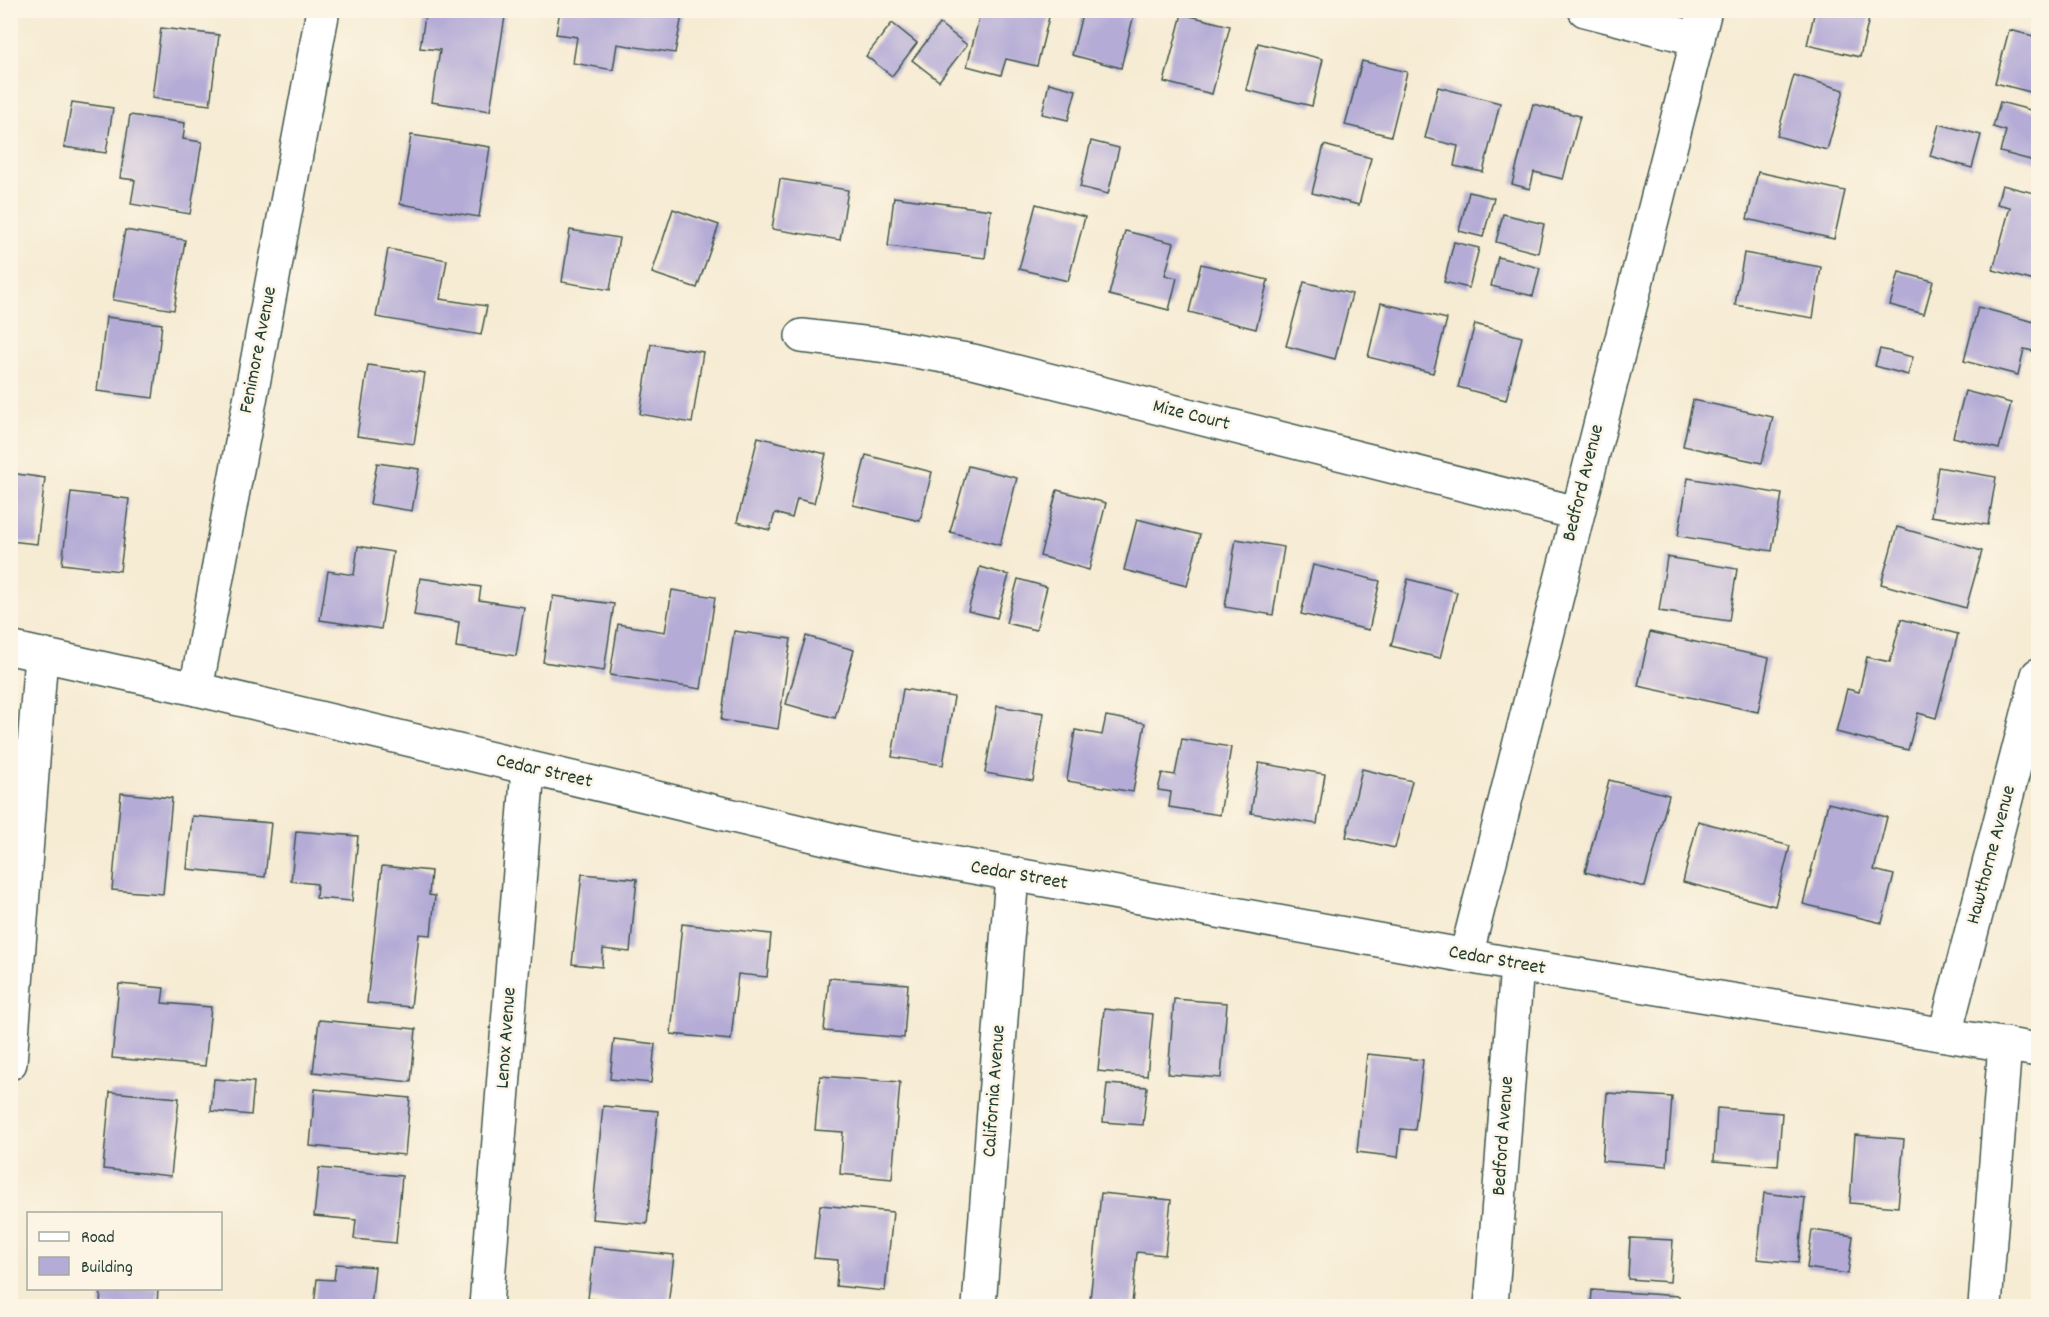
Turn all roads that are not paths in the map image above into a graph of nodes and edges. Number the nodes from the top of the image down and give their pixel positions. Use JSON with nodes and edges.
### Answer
{"nodes":[{"id":1,"x":323,"y":10,"type":"edge"},
{"id":2,"x":1585,"y":10,"type":"edge"},
{"id":3,"x":1702,"y":25,"type":"edge"},
{"id":4,"x":802,"y":336,"type":"dead end"},
{"id":5,"x":1576,"y":513,"type":"junction"},
{"id":6,"x":26,"y":651,"type":"edge"},
{"id":7,"x":2038,"y":675,"type":"edge"},
{"id":8,"x":196,"y":689,"type":"junction"},
{"id":9,"x":528,"y":769,"type":"junction"},
{"id":10,"x":1011,"y":875,"type":"junction"},
{"id":11,"x":1466,"y":956,"type":"junction"},
{"id":12,"x":1517,"y":965,"type":"junction"},
{"id":13,"x":1945,"y":1035,"type":"junction"},
{"id":14,"x":2004,"y":1044,"type":"junction"},
{"id":15,"x":2038,"y":1050,"type":"edge"},
{"id":16,"x":10,"y":1063,"type":"edge"},
{"id":17,"x":486,"y":1306,"type":"edge"},
{"id":18,"x":979,"y":1306,"type":"edge"},
{"id":19,"x":1491,"y":1306,"type":"edge"},
{"id":20,"x":1985,"y":1306,"type":"edge"}],
"edges":[{"from":1,"to":8,"type":"street","name":"Fenimore Avenue"},
{"from":2,"to":3,"type":"street"},
{"from":3,"to":5,"type":"street","name":"Bedford Avenue"},
{"from":4,"to":5,"type":"street","name":"Mize Court"},
{"from":5,"to":11,"type":"street","name":"Bedford Avenue"},
{"from":6,"to":8,"type":"street","name":"Cedar Street"},
{"from":6,"to":16,"type":"street"},
{"from":7,"to":13,"type":"street","name":"Hawthorne Avenue"},
{"from":8,"to":9,"type":"street","name":"Cedar Street"},
{"from":9,"to":10,"type":"street","name":"Cedar Street"},
{"from":9,"to":17,"type":"street","name":"Lenox Avenue"},
{"from":10,"to":11,"type":"street","name":"Cedar Street"},
{"from":10,"to":18,"type":"street","name":"California Avenue"},
{"from":11,"to":12,"type":"street","name":"Cedar Street"},
{"from":12,"to":13,"type":"street","name":"Cedar Street"},
{"from":12,"to":19,"type":"street","name":"Bedford Avenue"},
{"from":13,"to":14,"type":"street","name":"Cedar Street"},
{"from":14,"to":15,"type":"street","name":"Cedar Street"},
{"from":14,"to":20,"type":"street"}]}
